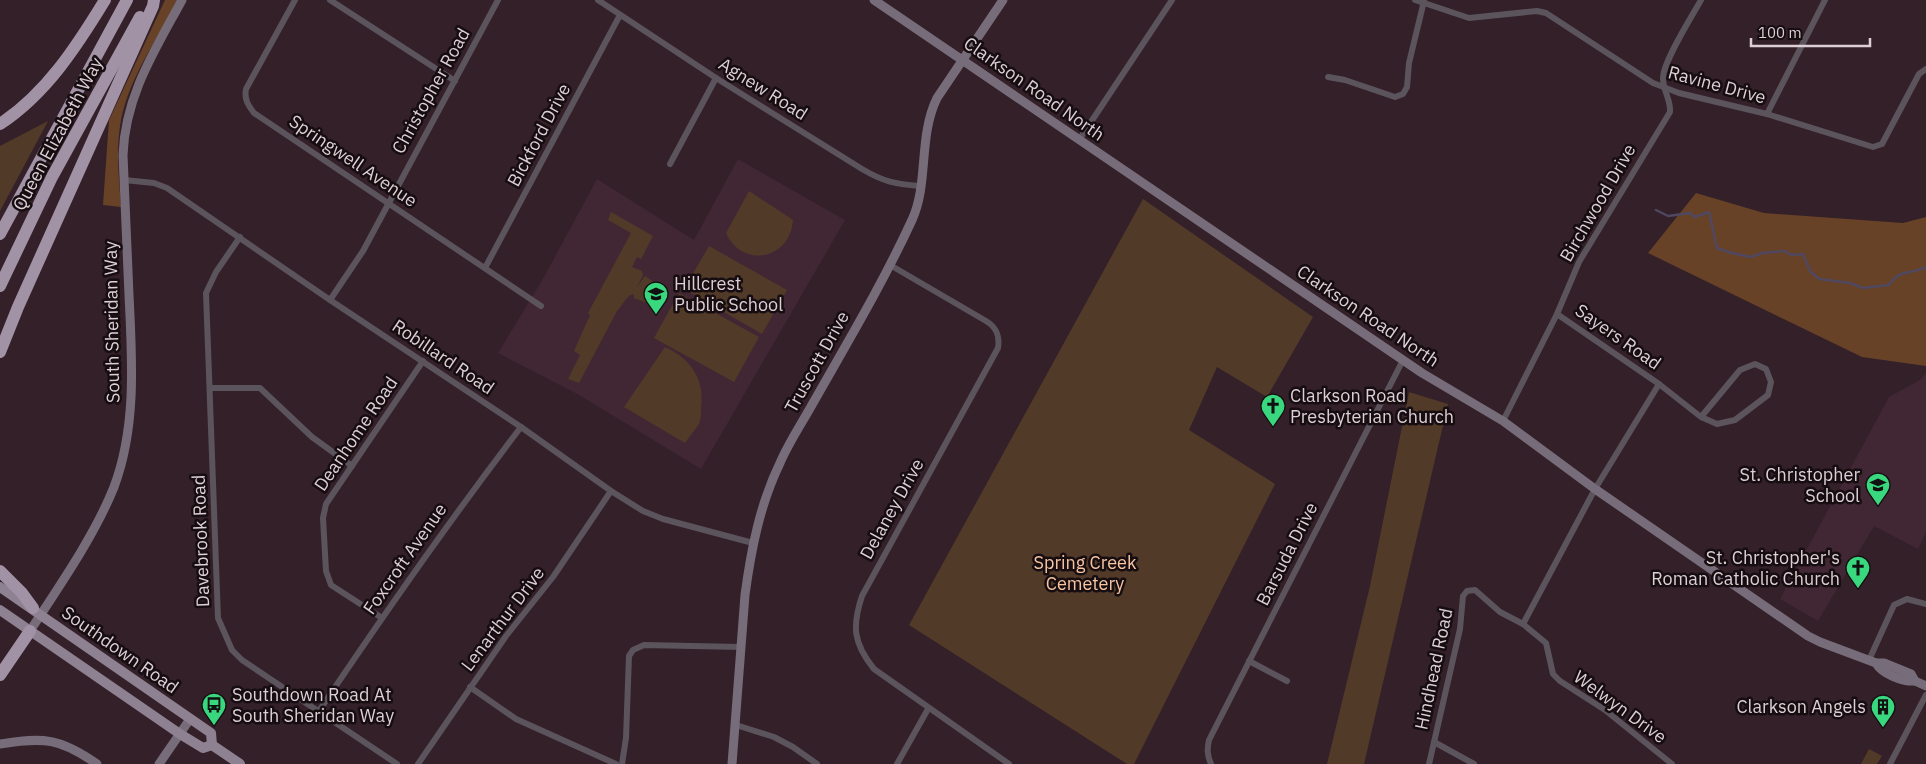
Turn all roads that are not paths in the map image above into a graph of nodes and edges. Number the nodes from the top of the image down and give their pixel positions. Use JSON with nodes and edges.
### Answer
{"nodes":[{"id":1,"x":105,"y":0,"type":"edge"},
{"id":2,"x":127,"y":0,"type":"edge"},
{"id":3,"x":149,"y":0,"type":"edge"},
{"id":4,"x":154,"y":0,"type":"edge"},
{"id":5,"x":182,"y":0,"type":"edge"},
{"id":6,"x":295,"y":0,"type":"edge"},
{"id":7,"x":330,"y":0,"type":"edge"},
{"id":8,"x":498,"y":0,"type":"edge"},
{"id":9,"x":598,"y":0,"type":"edge"},
{"id":10,"x":874,"y":0,"type":"edge"},
{"id":11,"x":1003,"y":0,"type":"edge"},
{"id":12,"x":1172,"y":0,"type":"edge"},
{"id":13,"x":1415,"y":0,"type":"edge"},
{"id":14,"x":1700,"y":0,"type":"edge"},
{"id":15,"x":1826,"y":0,"type":"edge"},
{"id":16,"x":1424,"y":2,"type":"edge"},
{"id":17,"x":620,"y":15,"type":"junction"},
{"id":18,"x":963,"y":60,"type":"junction"},
{"id":19,"x":1926,"y":69,"type":"edge"},
{"id":20,"x":1328,"y":77,"type":"dead end"},
{"id":21,"x":716,"y":78,"type":"junction"},
{"id":22,"x":454,"y":81,"type":"junction"},
{"id":23,"x":1664,"y":88,"type":"junction"},
{"id":24,"x":1767,"y":114,"type":"junction"},
{"id":25,"x":0,"y":124,"type":"edge"},
{"id":26,"x":1079,"y":140,"type":"junction"},
{"id":27,"x":670,"y":164,"type":"dead end"},
{"id":28,"x":124,"y":180,"type":"junction"},
{"id":29,"x":920,"y":186,"type":"junction"},
{"id":30,"x":388,"y":203,"type":"junction"},
{"id":31,"x":0,"y":234,"type":"edge"},
{"id":32,"x":240,"y":237,"type":"junction"},
{"id":33,"x":890,"y":265,"type":"junction"},
{"id":34,"x":486,"y":268,"type":"junction"},
{"id":35,"x":0,"y":286,"type":"edge"},
{"id":36,"x":330,"y":300,"type":"junction"},
{"id":37,"x":541,"y":306,"type":"dead end"},
{"id":38,"x":1557,"y":314,"type":"junction"},
{"id":39,"x":0,"y":352,"type":"edge"},
{"id":40,"x":1403,"y":360,"type":"junction"},
{"id":41,"x":423,"y":361,"type":"junction"},
{"id":42,"x":1659,"y":384,"type":"junction"},
{"id":43,"x":210,"y":388,"type":"junction"},
{"id":44,"x":1701,"y":417,"type":"junction"},
{"id":45,"x":1503,"y":421,"type":"junction"},
{"id":46,"x":521,"y":427,"type":"junction"},
{"id":47,"x":352,"y":466,"type":"junction"},
{"id":48,"x":1594,"y":489,"type":"junction"},
{"id":49,"x":611,"y":491,"type":"junction"},
{"id":50,"x":753,"y":544,"type":"junction"},
{"id":51,"x":0,"y":571,"type":"edge"},
{"id":52,"x":0,"y":587,"type":"edge"},
{"id":53,"x":1926,"y":604,"type":"edge"},
{"id":54,"x":0,"y":610,"type":"edge"},
{"id":55,"x":37,"y":611,"type":"junction"},
{"id":56,"x":382,"y":618,"type":"junction"},
{"id":57,"x":1523,"y":624,"type":"junction"},
{"id":58,"x":30,"y":631,"type":"junction"},
{"id":59,"x":742,"y":647,"type":"junction"},
{"id":60,"x":1249,"y":661,"type":"junction"},
{"id":61,"x":1873,"y":662,"type":"junction"},
{"id":62,"x":0,"y":675,"type":"edge"},
{"id":63,"x":1287,"y":681,"type":"dead end"},
{"id":64,"x":1926,"y":686,"type":"edge"},
{"id":65,"x":470,"y":687,"type":"junction"},
{"id":66,"x":1926,"y":695,"type":"edge"},
{"id":67,"x":928,"y":709,"type":"junction"},
{"id":68,"x":320,"y":711,"type":"junction"},
{"id":69,"x":190,"y":719,"type":"junction"},
{"id":70,"x":736,"y":725,"type":"junction"},
{"id":71,"x":180,"y":734,"type":"junction"},
{"id":72,"x":1434,"y":742,"type":"junction"},
{"id":73,"x":0,"y":744,"type":"edge"},
{"id":74,"x":212,"y":746,"type":"junction"},
{"id":75,"x":97,"y":764,"type":"edge"},
{"id":76,"x":159,"y":764,"type":"edge"},
{"id":77,"x":240,"y":764,"type":"edge"},
{"id":78,"x":398,"y":764,"type":"edge"},
{"id":79,"x":418,"y":764,"type":"edge"},
{"id":80,"x":616,"y":764,"type":"edge"},
{"id":81,"x":622,"y":764,"type":"edge"},
{"id":82,"x":732,"y":764,"type":"edge"},
{"id":83,"x":817,"y":764,"type":"edge"},
{"id":84,"x":897,"y":764,"type":"edge"},
{"id":85,"x":1009,"y":764,"type":"edge"},
{"id":86,"x":1211,"y":764,"type":"edge"},
{"id":87,"x":1429,"y":764,"type":"edge"},
{"id":88,"x":1474,"y":764,"type":"edge"},
{"id":89,"x":1672,"y":764,"type":"edge"},
{"id":90,"x":1890,"y":764,"type":"edge"}],
"edges":[{"from":1,"to":25,"type":"highway"},
{"from":2,"to":31,"type":"highway","name":"Queen Elizabeth Way"},
{"from":3,"to":35,"type":"highway","name":"Queen Elizabeth Way"},
{"from":4,"to":39,"type":"highway"},
{"from":5,"to":28,"type":"street","name":"South Sheridan Way"},
{"from":6,"to":30,"type":"street","name":"Springwell Avenue"},
{"from":7,"to":22,"type":"street"},
{"from":8,"to":22,"type":"street","name":"Christopher Road"},
{"from":9,"to":17,"type":"street","name":"Agnew Road"},
{"from":10,"to":18,"type":"street","name":"Clarkson Road North"},
{"from":11,"to":18,"type":"street","name":"Truscott Drive"},
{"from":12,"to":26,"type":"street"},
{"from":13,"to":16,"type":"street","name":"Ravine Drive"},
{"from":14,"to":23,"type":"street","name":"Birchwood Drive"},
{"from":15,"to":24,"type":"street"},
{"from":16,"to":20,"type":"street"},
{"from":16,"to":23,"type":"street","name":"Ravine Drive"},
{"from":17,"to":21,"type":"street","name":"Agnew Road"},
{"from":17,"to":34,"type":"street","name":"Bickford Drive"},
{"from":18,"to":26,"type":"street","name":"Clarkson Road North"},
{"from":18,"to":29,"type":"street","name":"Truscott Drive"},
{"from":19,"to":24,"type":"street","name":"Ravine Drive"},
{"from":21,"to":27,"type":"street"},
{"from":21,"to":29,"type":"street","name":"Agnew Road"},
{"from":22,"to":30,"type":"street","name":"Christopher Road"},
{"from":23,"to":24,"type":"street","name":"Ravine Drive"},
{"from":23,"to":38,"type":"street","name":"Birchwood Drive"},
{"from":26,"to":40,"type":"street","name":"Clarkson Road North"},
{"from":28,"to":32,"type":"street","name":"Robillard Road"},
{"from":28,"to":55,"type":"street","name":"South Sheridan Way"},
{"from":29,"to":33,"type":"street","name":"Truscott Drive"},
{"from":30,"to":34,"type":"street","name":"Springwell Avenue"},
{"from":30,"to":36,"type":"street","name":"Christopher Road"},
{"from":32,"to":36,"type":"street","name":"Robillard Road"},
{"from":32,"to":43,"type":"street","name":"Davebrook Road"},
{"from":33,"to":50,"type":"street","name":"Truscott Drive"},
{"from":33,"to":67,"type":"street","name":"Delaney Drive"},
{"from":34,"to":37,"type":"street","name":"Springwell Avenue"},
{"from":36,"to":41,"type":"street","name":"Robillard Road"},
{"from":38,"to":42,"type":"street","name":"Sayers Road"},
{"from":38,"to":45,"type":"street","name":"Birchwood Drive"},
{"from":40,"to":45,"type":"street","name":"Clarkson Road North"},
{"from":40,"to":60,"type":"street","name":"Barsuda Drive"},
{"from":41,"to":46,"type":"street","name":"Robillard Road"},
{"from":41,"to":47,"type":"street","name":"Deanhome Road"},
{"from":42,"to":44,"type":"street"},
{"from":42,"to":48,"type":"street","name":"Sayers Road"},
{"from":43,"to":47,"type":"street"},
{"from":43,"to":68,"type":"street","name":"Davebrook Road"},
{"from":44,"to":44,"type":"street"},
{"from":45,"to":48,"type":"street","name":"Clarkson Road North"},
{"from":46,"to":49,"type":"street","name":"Robillard Road"},
{"from":46,"to":56,"type":"street","name":"Foxcroft Avenue"},
{"from":47,"to":56,"type":"street","name":"Deanhome Road"},
{"from":48,"to":57,"type":"street"},
{"from":48,"to":61,"type":"street","name":"Clarkson Road North"},
{"from":49,"to":50,"type":"street","name":"Robillard Road"},
{"from":49,"to":65,"type":"street","name":"Lenarthur Drive"},
{"from":50,"to":59,"type":"street","name":"Truscott Drive"},
{"from":51,"to":55,"type":"highway"},
{"from":52,"to":55,"type":"main road","name":"Southdown Road"},
{"from":53,"to":61,"type":"street"},
{"from":54,"to":58,"type":"main road","name":"Southdown Road"},
{"from":55,"to":58,"type":"street","name":"South Sheridan Way"},
{"from":55,"to":69,"type":"main road","name":"Southdown Road"},
{"from":56,"to":68,"type":"street","name":"Foxcroft Avenue"},
{"from":57,"to":72,"type":"street","name":"Hindhead Road"},
{"from":57,"to":89,"type":"street","name":"Welwyn Drive"},
{"from":58,"to":62,"type":"highway"},
{"from":58,"to":71,"type":"main road","name":"Southdown Road"},
{"from":59,"to":70,"type":"street","name":"Truscott Drive"},
{"from":59,"to":81,"type":"street"},
{"from":60,"to":63,"type":"street"},
{"from":60,"to":86,"type":"street","name":"Barsuda Drive"},
{"from":61,"to":64,"type":"street","name":"Clarkson Road North"},
{"from":65,"to":79,"type":"street","name":"Lenarthur Drive"},
{"from":65,"to":80,"type":"street"},
{"from":66,"to":90,"type":"street"},
{"from":67,"to":84,"type":"street"},
{"from":67,"to":85,"type":"street","name":"Delaney Drive"},
{"from":68,"to":78,"type":"street","name":"Davebrook Road"},
{"from":69,"to":71,"type":"street"},
{"from":69,"to":74,"type":"main road","name":"Southdown Road"},
{"from":70,"to":82,"type":"street","name":"Truscott Drive"},
{"from":70,"to":83,"type":"street"},
{"from":71,"to":74,"type":"main road","name":"Southdown Road"},
{"from":71,"to":76,"type":"street"},
{"from":72,"to":87,"type":"street","name":"Hindhead Road"},
{"from":72,"to":88,"type":"street"},
{"from":73,"to":75,"type":"street"},
{"from":74,"to":77,"type":"main road","name":"Southdown Road"}]}
